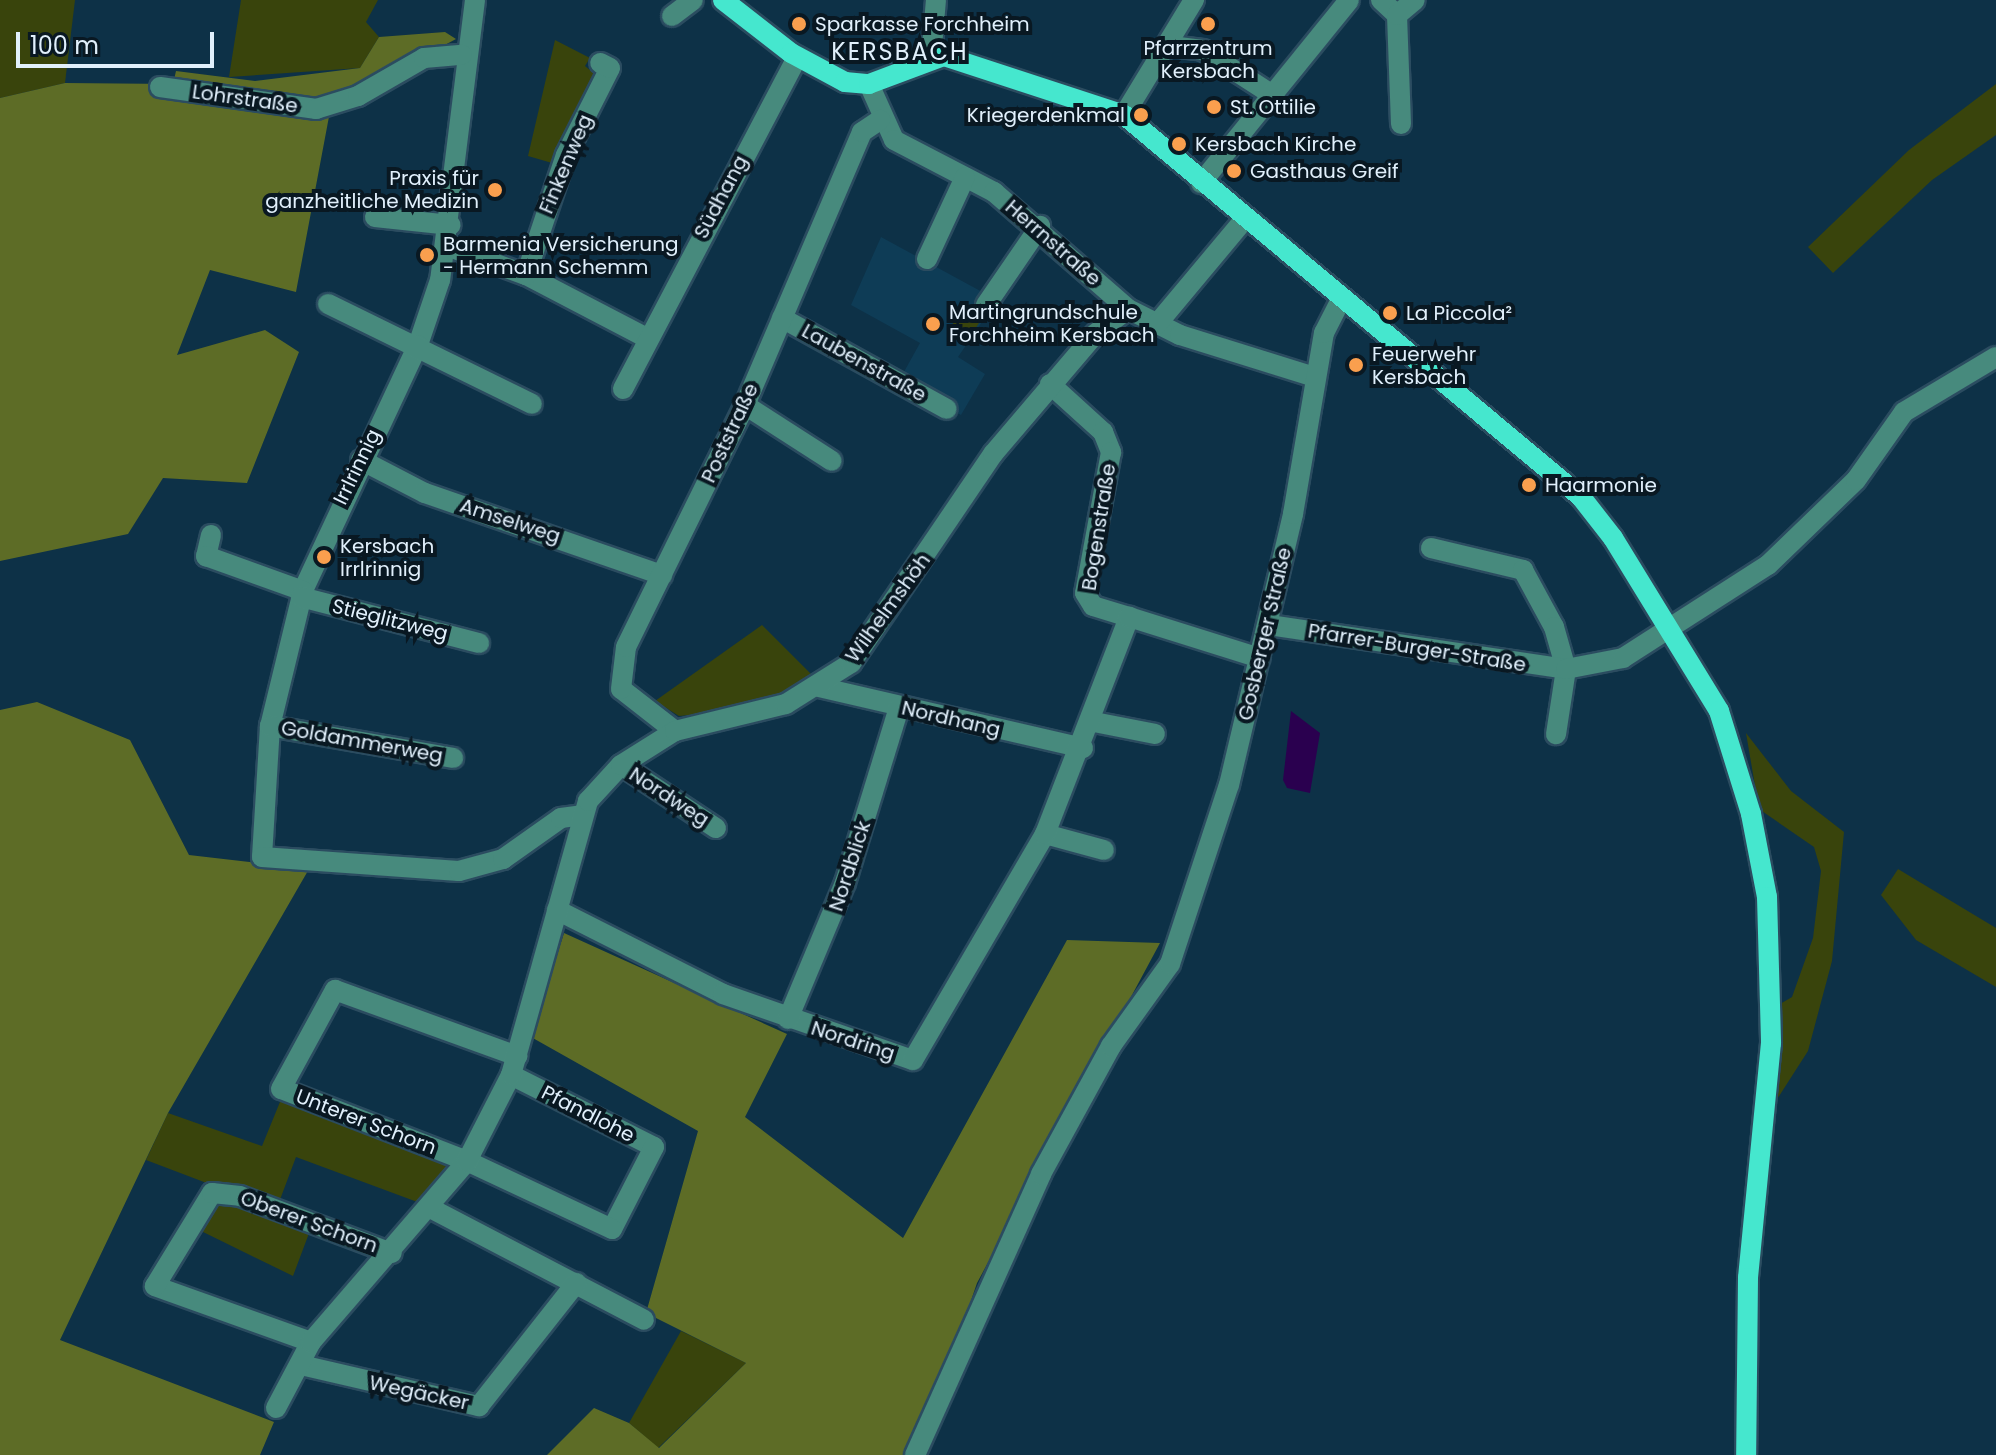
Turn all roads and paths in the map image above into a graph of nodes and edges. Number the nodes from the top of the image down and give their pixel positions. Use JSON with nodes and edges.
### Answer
{"nodes":[{"id":1,"x":475,"y":0,"type":"edge"},
{"id":2,"x":693,"y":0,"type":"edge"},
{"id":3,"x":723,"y":0,"type":"edge"},
{"id":4,"x":936,"y":0,"type":"edge"},
{"id":5,"x":1194,"y":0,"type":"edge"},
{"id":6,"x":1349,"y":0,"type":"edge"},
{"id":7,"x":1381,"y":0,"type":"edge"},
{"id":8,"x":1415,"y":0,"type":"edge"},
{"id":9,"x":1397,"y":15,"type":"junction"},
{"id":10,"x":672,"y":16,"type":"dead end"},
{"id":11,"x":1171,"y":46,"type":"junction"},
{"id":12,"x":462,"y":55,"type":"junction"},
{"id":13,"x":797,"y":57,"type":"junction"},
{"id":14,"x":931,"y":58,"type":"junction"},
{"id":15,"x":600,"y":63,"type":"dead end"},
{"id":16,"x":869,"y":84,"type":"junction"},
{"id":17,"x":160,"y":87,"type":"dead end"},
{"id":18,"x":1274,"y":96,"type":"junction"},
{"id":19,"x":1124,"y":115,"type":"junction"},
{"id":20,"x":880,"y":120,"type":"junction"},
{"id":21,"x":1401,"y":124,"type":"dead end"},
{"id":22,"x":965,"y":177,"type":"junction"},
{"id":23,"x":1201,"y":183,"type":"junction"},
{"id":24,"x":375,"y":217,"type":"dead end"},
{"id":25,"x":1244,"y":220,"type":"junction"},
{"id":26,"x":451,"y":225,"type":"junction"},
{"id":27,"x":1040,"y":226,"type":"junction"},
{"id":28,"x":447,"y":246,"type":"junction"},
{"id":29,"x":927,"y":259,"type":"dead end"},
{"id":30,"x":526,"y":275,"type":"junction"},
{"id":31,"x":1341,"y":300,"type":"junction"},
{"id":32,"x":328,"y":304,"type":"dead end"},
{"id":33,"x":986,"y":305,"type":"dead end"},
{"id":34,"x":1128,"y":309,"type":"junction"},
{"id":35,"x":782,"y":318,"type":"junction"},
{"id":36,"x":1157,"y":324,"type":"junction"},
{"id":37,"x":647,"y":338,"type":"junction"},
{"id":38,"x":418,"y":345,"type":"junction"},
{"id":39,"x":1996,"y":357,"type":"edge"},
{"id":40,"x":1315,"y":377,"type":"junction"},
{"id":41,"x":1050,"y":384,"type":"junction"},
{"id":42,"x":623,"y":389,"type":"dead end"},
{"id":43,"x":532,"y":404,"type":"dead end"},
{"id":44,"x":745,"y":405,"type":"junction"},
{"id":45,"x":947,"y":409,"type":"dead end"},
{"id":46,"x":361,"y":460,"type":"junction"},
{"id":47,"x":832,"y":461,"type":"dead end"},
{"id":48,"x":211,"y":535,"type":"dead end"},
{"id":49,"x":1431,"y":548,"type":"dead end"},
{"id":50,"x":662,"y":575,"type":"junction"},
{"id":51,"x":302,"y":594,"type":"junction"},
{"id":52,"x":1129,"y":617,"type":"junction"},
{"id":53,"x":1667,"y":622,"type":"junction"},
{"id":54,"x":1269,"y":625,"type":"junction"},
{"id":55,"x":479,"y":643,"type":"dead end"},
{"id":56,"x":1260,"y":658,"type":"junction"},
{"id":57,"x":1566,"y":669,"type":"junction"},
{"id":58,"x":819,"y":687,"type":"junction"},
{"id":59,"x":899,"y":708,"type":"junction"},
{"id":60,"x":1094,"y":722,"type":"junction"},
{"id":61,"x":270,"y":726,"type":"junction"},
{"id":62,"x":675,"y":731,"type":"junction"},
{"id":63,"x":1155,"y":734,"type":"dead end"},
{"id":64,"x":1556,"y":734,"type":"dead end"},
{"id":65,"x":1083,"y":748,"type":"junction"},
{"id":66,"x":453,"y":758,"type":"dead end"},
{"id":67,"x":621,"y":765,"type":"junction"},
{"id":68,"x":582,"y":815,"type":"junction"},
{"id":69,"x":716,"y":828,"type":"dead end"},
{"id":70,"x":1045,"y":834,"type":"junction"},
{"id":71,"x":1104,"y":850,"type":"dead end"},
{"id":72,"x":557,"y":910,"type":"junction"},
{"id":73,"x":788,"y":1019,"type":"junction"},
{"id":74,"x":514,"y":1066,"type":"junction"},
{"id":75,"x":467,"y":1161,"type":"junction"},
{"id":76,"x":432,"y":1209,"type":"junction"},
{"id":77,"x":392,"y":1253,"type":"junction"},
{"id":78,"x":576,"y":1283,"type":"junction"},
{"id":79,"x":644,"y":1320,"type":"dead end"},
{"id":80,"x":311,"y":1342,"type":"junction"},
{"id":81,"x":301,"y":1365,"type":"junction"},
{"id":82,"x":276,"y":1408,"type":"dead end"},
{"id":83,"x":915,"y":1455,"type":"edge"},
{"id":84,"x":1746,"y":1455,"type":"edge"}],
"edges":[{"from":1,"to":12,"type":"street","name":"Irrlrinnig"},
{"from":2,"to":10,"type":"street"},
{"from":3,"to":13,"type":"main road"},
{"from":4,"to":14,"type":"street"},
{"from":5,"to":11,"type":"street"},
{"from":6,"to":18,"type":"street"},
{"from":7,"to":9,"type":"street"},
{"from":8,"to":9,"type":"street"},
{"from":9,"to":21,"type":"street"},
{"from":11,"to":18,"type":"street"},
{"from":11,"to":19,"type":"street"},
{"from":12,"to":17,"type":"street","name":"Lohrstraße"},
{"from":12,"to":26,"type":"street","name":"Irrlrinnig"},
{"from":13,"to":16,"type":"main road"},
{"from":13,"to":37,"type":"street","name":"Südhang"},
{"from":14,"to":16,"type":"main road"},
{"from":14,"to":19,"type":"main road"},
{"from":15,"to":30,"type":"street","name":"Finkenweg"},
{"from":16,"to":20,"type":"street","name":"Herrnstraße"},
{"from":18,"to":23,"type":"street"},
{"from":19,"to":23,"type":"main road"},
{"from":20,"to":22,"type":"street","name":"Herrnstraße"},
{"from":20,"to":35,"type":"street","name":"Poststraße"},
{"from":22,"to":27,"type":"street","name":"Herrnstraße"},
{"from":22,"to":29,"type":"street"},
{"from":23,"to":25,"type":"main road"},
{"from":24,"to":26,"type":"street"},
{"from":25,"to":31,"type":"main road"},
{"from":25,"to":36,"type":"street"},
{"from":26,"to":28,"type":"street","name":"Irrlrinnig"},
{"from":27,"to":33,"type":"street"},
{"from":27,"to":34,"type":"street","name":"Herrnstraße"},
{"from":28,"to":30,"type":"street"},
{"from":28,"to":38,"type":"street","name":"Irrlrinnig"},
{"from":30,"to":37,"type":"street"},
{"from":31,"to":40,"type":"street","name":"Gosberger Straße"},
{"from":31,"to":53,"type":"main road"},
{"from":32,"to":38,"type":"street"},
{"from":34,"to":36,"type":"street","name":"Herrnstraße"},
{"from":34,"to":41,"type":"street","name":"Wilhelmshöh"},
{"from":35,"to":44,"type":"street","name":"Poststraße"},
{"from":35,"to":45,"type":"street","name":"Laubenstraße"},
{"from":36,"to":40,"type":"street","name":"Herrnstraße"},
{"from":37,"to":42,"type":"street","name":"Südhang"},
{"from":38,"to":43,"type":"street"},
{"from":38,"to":46,"type":"street","name":"Irrlrinnig"},
{"from":39,"to":53,"type":"street","name":"Pfarrer-Burger-Straße"},
{"from":40,"to":54,"type":"street","name":"Gosberger Straße"},
{"from":41,"to":52,"type":"street","name":"Bogenstraße"},
{"from":41,"to":58,"type":"street","name":"Wilhelmshöh"},
{"from":44,"to":47,"type":"street"},
{"from":44,"to":50,"type":"street","name":"Poststraße"},
{"from":46,"to":50,"type":"street","name":"Amselweg"},
{"from":46,"to":51,"type":"street","name":"Irrlrinnig"},
{"from":48,"to":51,"type":"street"},
{"from":49,"to":57,"type":"street"},
{"from":50,"to":62,"type":"street","name":"Poststraße"},
{"from":51,"to":55,"type":"street","name":"Stieglitzweg"},
{"from":51,"to":61,"type":"street","name":"Irrlrinnig"},
{"from":52,"to":56,"type":"street"},
{"from":52,"to":60,"type":"street","name":"Nordring"},
{"from":53,"to":57,"type":"street","name":"Pfarrer-Burger-Straße"},
{"from":53,"to":84,"type":"main road"},
{"from":54,"to":56,"type":"street","name":"Gosberger Straße"},
{"from":54,"to":57,"type":"street","name":"Pfarrer-Burger-Straße"},
{"from":56,"to":83,"type":"street","name":"Gosberger Straße"},
{"from":57,"to":64,"type":"street"},
{"from":58,"to":59,"type":"street","name":"Nordhang"},
{"from":58,"to":62,"type":"street","name":"Wilhelmshöh"},
{"from":59,"to":65,"type":"street","name":"Nordhang"},
{"from":59,"to":73,"type":"street","name":"Nordblick"},
{"from":60,"to":63,"type":"street"},
{"from":60,"to":65,"type":"street","name":"Nordring"},
{"from":61,"to":66,"type":"street","name":"Goldammerweg"},
{"from":61,"to":68,"type":"street","name":"Irrlrinnig"},
{"from":62,"to":67,"type":"street","name":"Wilhelmshöh"},
{"from":65,"to":70,"type":"street","name":"Nordring"},
{"from":67,"to":68,"type":"street","name":"Wilhelmshöh"},
{"from":67,"to":69,"type":"street","name":"Nordweg"},
{"from":68,"to":72,"type":"street"},
{"from":70,"to":71,"type":"street"},
{"from":70,"to":73,"type":"street","name":"Nordring"},
{"from":72,"to":73,"type":"street","name":"Nordring"},
{"from":72,"to":74,"type":"street"},
{"from":74,"to":75,"type":"street"},
{"from":74,"to":75,"type":"street","name":"Pfandlohe"},
{"from":74,"to":75,"type":"street","name":"Unterer Schorn"},
{"from":75,"to":76,"type":"street"},
{"from":76,"to":77,"type":"street"},
{"from":76,"to":78,"type":"street"},
{"from":77,"to":80,"type":"street"},
{"from":77,"to":80,"type":"street","name":"Oberer Schorn"},
{"from":78,"to":79,"type":"street"},
{"from":78,"to":81,"type":"street","name":"Wegäcker"},
{"from":80,"to":81,"type":"street"},
{"from":81,"to":82,"type":"street"}]}
